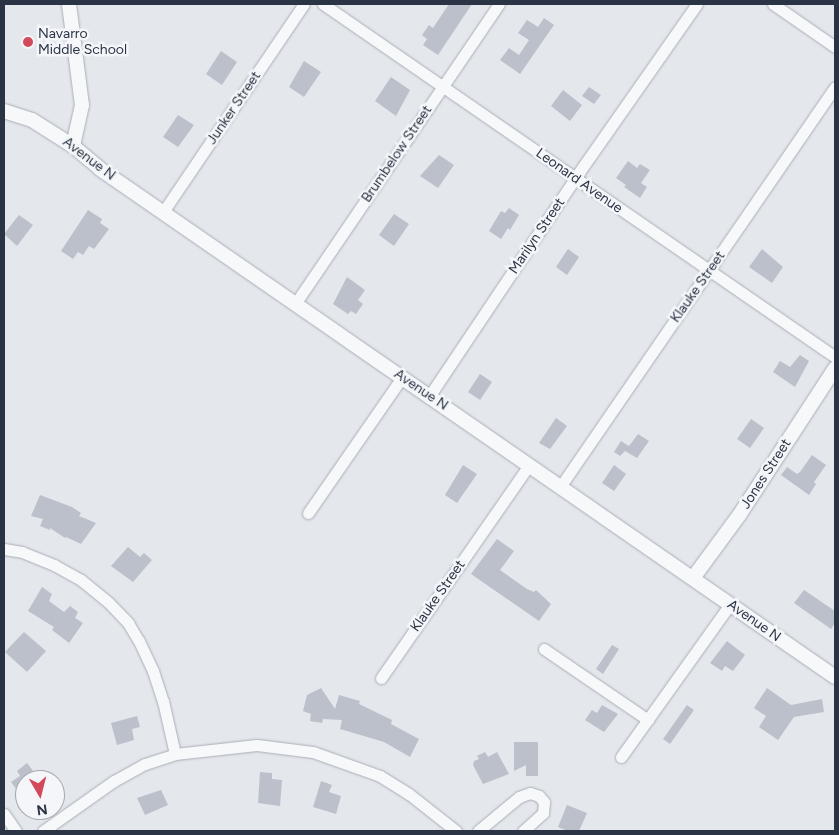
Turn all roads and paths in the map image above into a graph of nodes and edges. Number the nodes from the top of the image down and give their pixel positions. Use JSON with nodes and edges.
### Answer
{"nodes":[{"id":1,"x":69,"y":4,"type":"edge"},
{"id":2,"x":304,"y":4,"type":"edge"},
{"id":3,"x":323,"y":4,"type":"edge"},
{"id":4,"x":500,"y":4,"type":"edge"},
{"id":5,"x":697,"y":4,"type":"edge"},
{"id":6,"x":773,"y":4,"type":"edge"},
{"id":7,"x":835,"y":47,"type":"edge"},
{"id":8,"x":443,"y":87,"type":"junction"},
{"id":9,"x":835,"y":87,"type":"edge"},
{"id":10,"x":4,"y":112,"type":"edge"},
{"id":11,"x":73,"y":146,"type":"junction"},
{"id":12,"x":576,"y":178,"type":"junction"},
{"id":13,"x":163,"y":212,"type":"junction"},
{"id":14,"x":709,"y":270,"type":"junction"},
{"id":15,"x":295,"y":304,"type":"junction"},
{"id":16,"x":835,"y":357,"type":"edge"},
{"id":17,"x":835,"y":368,"type":"edge"},
{"id":18,"x":402,"y":377,"type":"junction"},
{"id":19,"x":430,"y":395,"type":"junction"},
{"id":20,"x":529,"y":465,"type":"junction"},
{"id":21,"x":560,"y":487,"type":"junction"},
{"id":22,"x":308,"y":513,"type":"dead end"},
{"id":23,"x":4,"y":549,"type":"edge"},
{"id":24,"x":693,"y":578,"type":"junction"},
{"id":25,"x":730,"y":604,"type":"junction"},
{"id":26,"x":544,"y":649,"type":"dead end"},
{"id":27,"x":835,"y":677,"type":"edge"},
{"id":28,"x":381,"y":678,"type":"dead end"},
{"id":29,"x":648,"y":720,"type":"junction"},
{"id":30,"x":175,"y":754,"type":"junction"},
{"id":31,"x":621,"y":757,"type":"dead end"},
{"id":32,"x":4,"y":814,"type":"edge"},
{"id":33,"x":16,"y":831,"type":"edge"},
{"id":34,"x":43,"y":831,"type":"edge"},
{"id":35,"x":456,"y":831,"type":"edge"},
{"id":36,"x":478,"y":831,"type":"edge"},
{"id":37,"x":523,"y":831,"type":"edge"}],
"edges":[{"from":1,"to":11,"type":"street"},
{"from":2,"to":13,"type":"street","name":"Junker Street"},
{"from":3,"to":8,"type":"street","name":"Leonard Avenue"},
{"from":4,"to":8,"type":"street","name":"Brumbelow Street"},
{"from":5,"to":12,"type":"street","name":"Marilyn Street"},
{"from":6,"to":7,"type":"street"},
{"from":8,"to":12,"type":"street","name":"Leonard Avenue"},
{"from":8,"to":15,"type":"street","name":"Brumbelow Street"},
{"from":9,"to":14,"type":"street","name":"Klauke Street"},
{"from":10,"to":11,"type":"street","name":"Avenue N"},
{"from":11,"to":13,"type":"street","name":"Avenue N"},
{"from":12,"to":14,"type":"street","name":"Leonard Avenue"},
{"from":12,"to":19,"type":"street","name":"Marilyn Street"},
{"from":13,"to":15,"type":"street","name":"Avenue N"},
{"from":14,"to":16,"type":"street","name":"Leonard Avenue"},
{"from":14,"to":21,"type":"street","name":"Klauke Street"},
{"from":15,"to":18,"type":"street","name":"Avenue N"},
{"from":17,"to":24,"type":"street","name":"Jones Street"},
{"from":18,"to":19,"type":"street","name":"Avenue N"},
{"from":18,"to":22,"type":"street"},
{"from":19,"to":20,"type":"street","name":"Avenue N"},
{"from":20,"to":21,"type":"street","name":"Avenue N"},
{"from":20,"to":28,"type":"street","name":"Klauke Street"},
{"from":21,"to":24,"type":"street","name":"Avenue N"},
{"from":23,"to":30,"type":"street"},
{"from":24,"to":25,"type":"street","name":"Avenue N"},
{"from":25,"to":27,"type":"street","name":"Avenue N"},
{"from":25,"to":29,"type":"street"},
{"from":26,"to":29,"type":"street"},
{"from":29,"to":31,"type":"street"},
{"from":30,"to":34,"type":"street"},
{"from":30,"to":35,"type":"street"},
{"from":32,"to":33,"type":"street"},
{"from":36,"to":37,"type":"street"}]}
